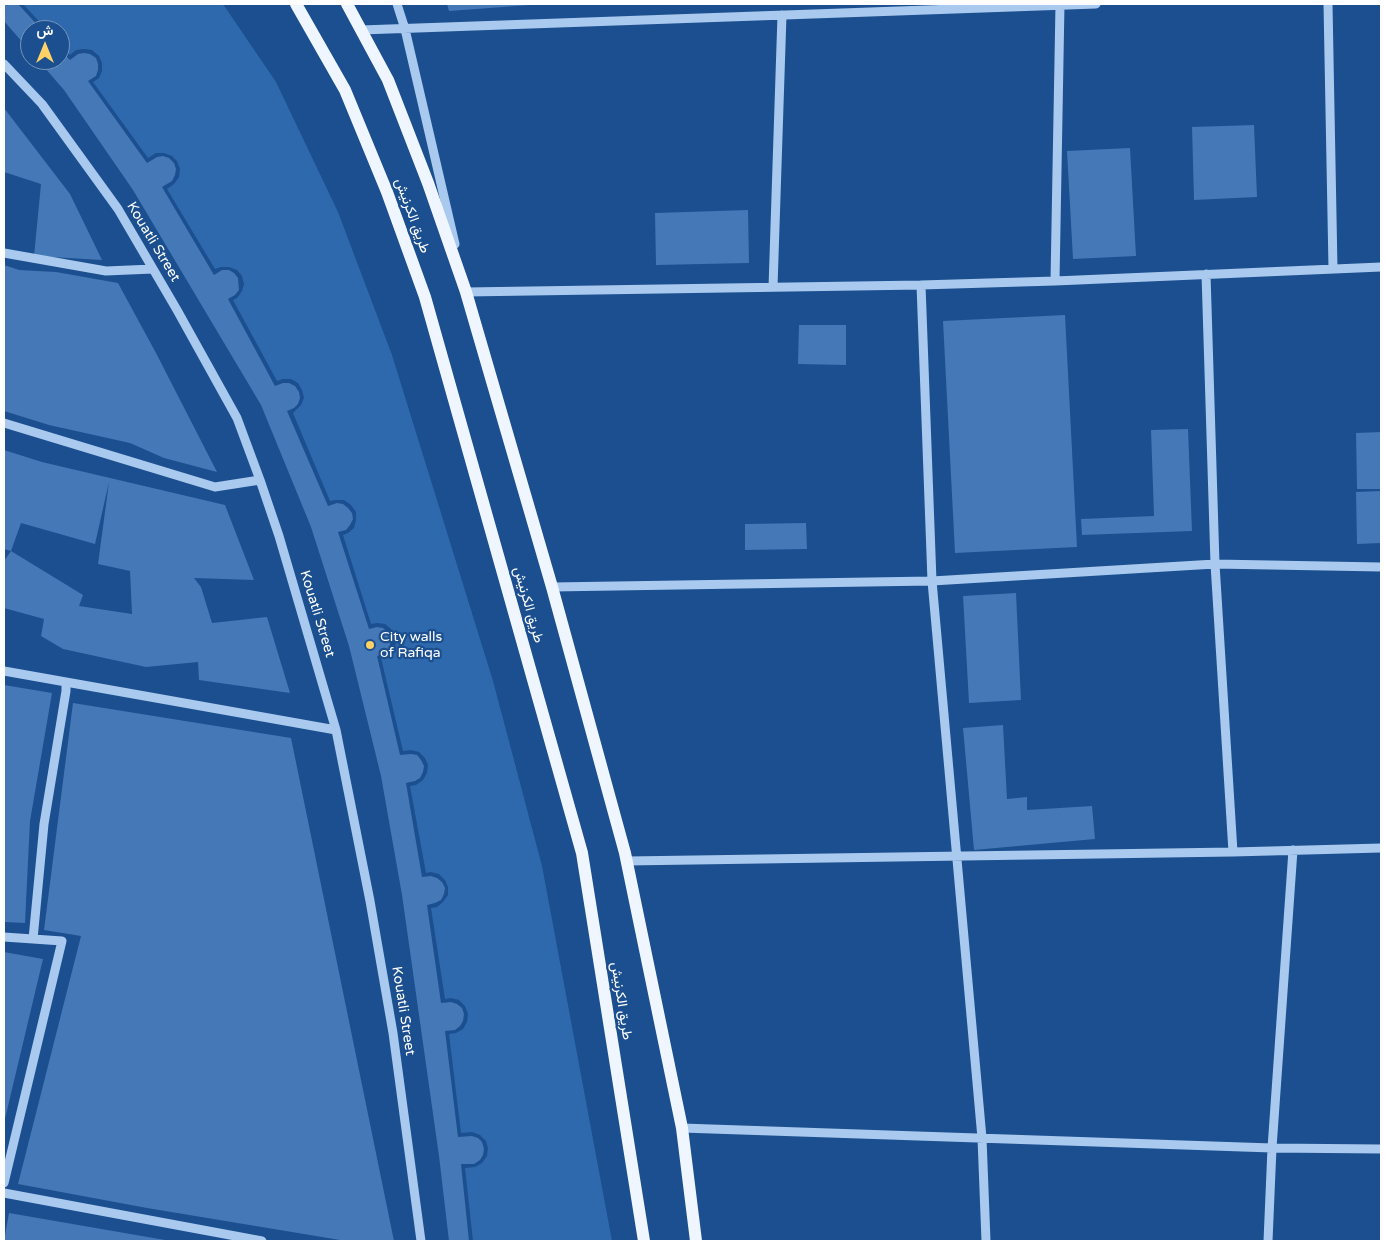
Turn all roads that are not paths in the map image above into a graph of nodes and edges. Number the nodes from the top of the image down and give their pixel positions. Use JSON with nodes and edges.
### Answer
{"nodes":[{"id":1,"x":296,"y":4,"type":"edge"},
{"id":2,"x":347,"y":4,"type":"edge"},
{"id":3,"x":397,"y":4,"type":"edge"},
{"id":4,"x":1096,"y":4,"type":"edge"},
{"id":5,"x":1328,"y":4,"type":"edge"},
{"id":6,"x":1060,"y":5,"type":"edge"},
{"id":7,"x":782,"y":15,"type":"junction"},
{"id":8,"x":405,"y":29,"type":"junction"},
{"id":9,"x":361,"y":30,"type":"junction"},
{"id":10,"x":4,"y":64,"type":"edge"},
{"id":11,"x":4,"y":253,"type":"edge"},
{"id":12,"x":1381,"y":267,"type":"edge"},
{"id":13,"x":153,"y":269,"type":"junction"},
{"id":14,"x":1333,"y":269,"type":"junction"},
{"id":15,"x":1206,"y":274,"type":"junction"},
{"id":16,"x":1055,"y":281,"type":"junction"},
{"id":17,"x":921,"y":285,"type":"junction"},
{"id":18,"x":773,"y":287,"type":"junction"},
{"id":19,"x":466,"y":292,"type":"junction"},
{"id":20,"x":4,"y":423,"type":"edge"},
{"id":21,"x":260,"y":480,"type":"junction"},
{"id":22,"x":1215,"y":564,"type":"junction"},
{"id":23,"x":1381,"y":567,"type":"edge"},
{"id":24,"x":932,"y":581,"type":"junction"},
{"id":25,"x":552,"y":587,"type":"junction"},
{"id":26,"x":4,"y":671,"type":"edge"},
{"id":27,"x":66,"y":682,"type":"junction"},
{"id":28,"x":336,"y":730,"type":"junction"},
{"id":29,"x":1381,"y":848,"type":"edge"},
{"id":30,"x":1293,"y":850,"type":"junction"},
{"id":31,"x":1233,"y":852,"type":"junction"},
{"id":32,"x":956,"y":856,"type":"junction"},
{"id":33,"x":627,"y":861,"type":"junction"},
{"id":34,"x":4,"y":937,"type":"edge"},
{"id":35,"x":33,"y":939,"type":"junction"},
{"id":36,"x":682,"y":1128,"type":"junction"},
{"id":37,"x":982,"y":1138,"type":"junction"},
{"id":38,"x":1272,"y":1148,"type":"junction"},
{"id":39,"x":1381,"y":1149,"type":"edge"},
{"id":40,"x":4,"y":1183,"type":"edge"},
{"id":41,"x":4,"y":1193,"type":"edge"},
{"id":42,"x":262,"y":1241,"type":"edge"},
{"id":43,"x":420,"y":1241,"type":"edge"},
{"id":44,"x":644,"y":1241,"type":"edge"},
{"id":45,"x":696,"y":1241,"type":"edge"},
{"id":46,"x":986,"y":1241,"type":"edge"},
{"id":47,"x":1268,"y":1241,"type":"edge"}],
"edges":[{"from":1,"to":44,"type":"main road","name":"طريق الكرنيش"},
{"from":2,"to":9,"type":"main road","name":"طريق الكرنيش"},
{"from":3,"to":8,"type":"street"},
{"from":4,"to":6,"type":"street"},
{"from":5,"to":14,"type":"street"},
{"from":6,"to":7,"type":"street"},
{"from":6,"to":16,"type":"street"},
{"from":7,"to":8,"type":"street"},
{"from":7,"to":18,"type":"street"},
{"from":8,"to":9,"type":"street"},
{"from":8,"to":19,"type":"street"},
{"from":9,"to":19,"type":"main road","name":"طريق الكرنيش"},
{"from":10,"to":13,"type":"street","name":"Kouatli Street"},
{"from":11,"to":13,"type":"street"},
{"from":12,"to":14,"type":"street"},
{"from":13,"to":21,"type":"street","name":"Kouatli Street"},
{"from":14,"to":15,"type":"street"},
{"from":15,"to":16,"type":"street"},
{"from":15,"to":22,"type":"street"},
{"from":16,"to":17,"type":"street"},
{"from":17,"to":18,"type":"street"},
{"from":17,"to":24,"type":"street"},
{"from":18,"to":19,"type":"street"},
{"from":19,"to":25,"type":"main road","name":"طريق الكرنيش"},
{"from":20,"to":21,"type":"street"},
{"from":21,"to":28,"type":"street","name":"Kouatli Street"},
{"from":22,"to":23,"type":"street"},
{"from":22,"to":24,"type":"street"},
{"from":22,"to":31,"type":"street"},
{"from":24,"to":25,"type":"street"},
{"from":24,"to":32,"type":"street"},
{"from":25,"to":33,"type":"main road","name":"طريق الكرنيش"},
{"from":26,"to":27,"type":"street"},
{"from":27,"to":28,"type":"street"},
{"from":27,"to":35,"type":"street"},
{"from":28,"to":43,"type":"street","name":"Kouatli Street"},
{"from":29,"to":30,"type":"street"},
{"from":30,"to":31,"type":"street"},
{"from":30,"to":38,"type":"street"},
{"from":31,"to":32,"type":"street"},
{"from":32,"to":33,"type":"street"},
{"from":32,"to":37,"type":"street"},
{"from":33,"to":36,"type":"main road","name":"طريق الكرنيش"},
{"from":34,"to":35,"type":"street"},
{"from":35,"to":40,"type":"street"},
{"from":36,"to":37,"type":"street"},
{"from":36,"to":45,"type":"main road","name":"طريق الكرنيش"},
{"from":37,"to":38,"type":"street"},
{"from":37,"to":46,"type":"street"},
{"from":38,"to":39,"type":"street"},
{"from":38,"to":47,"type":"street"},
{"from":41,"to":42,"type":"street"}]}
